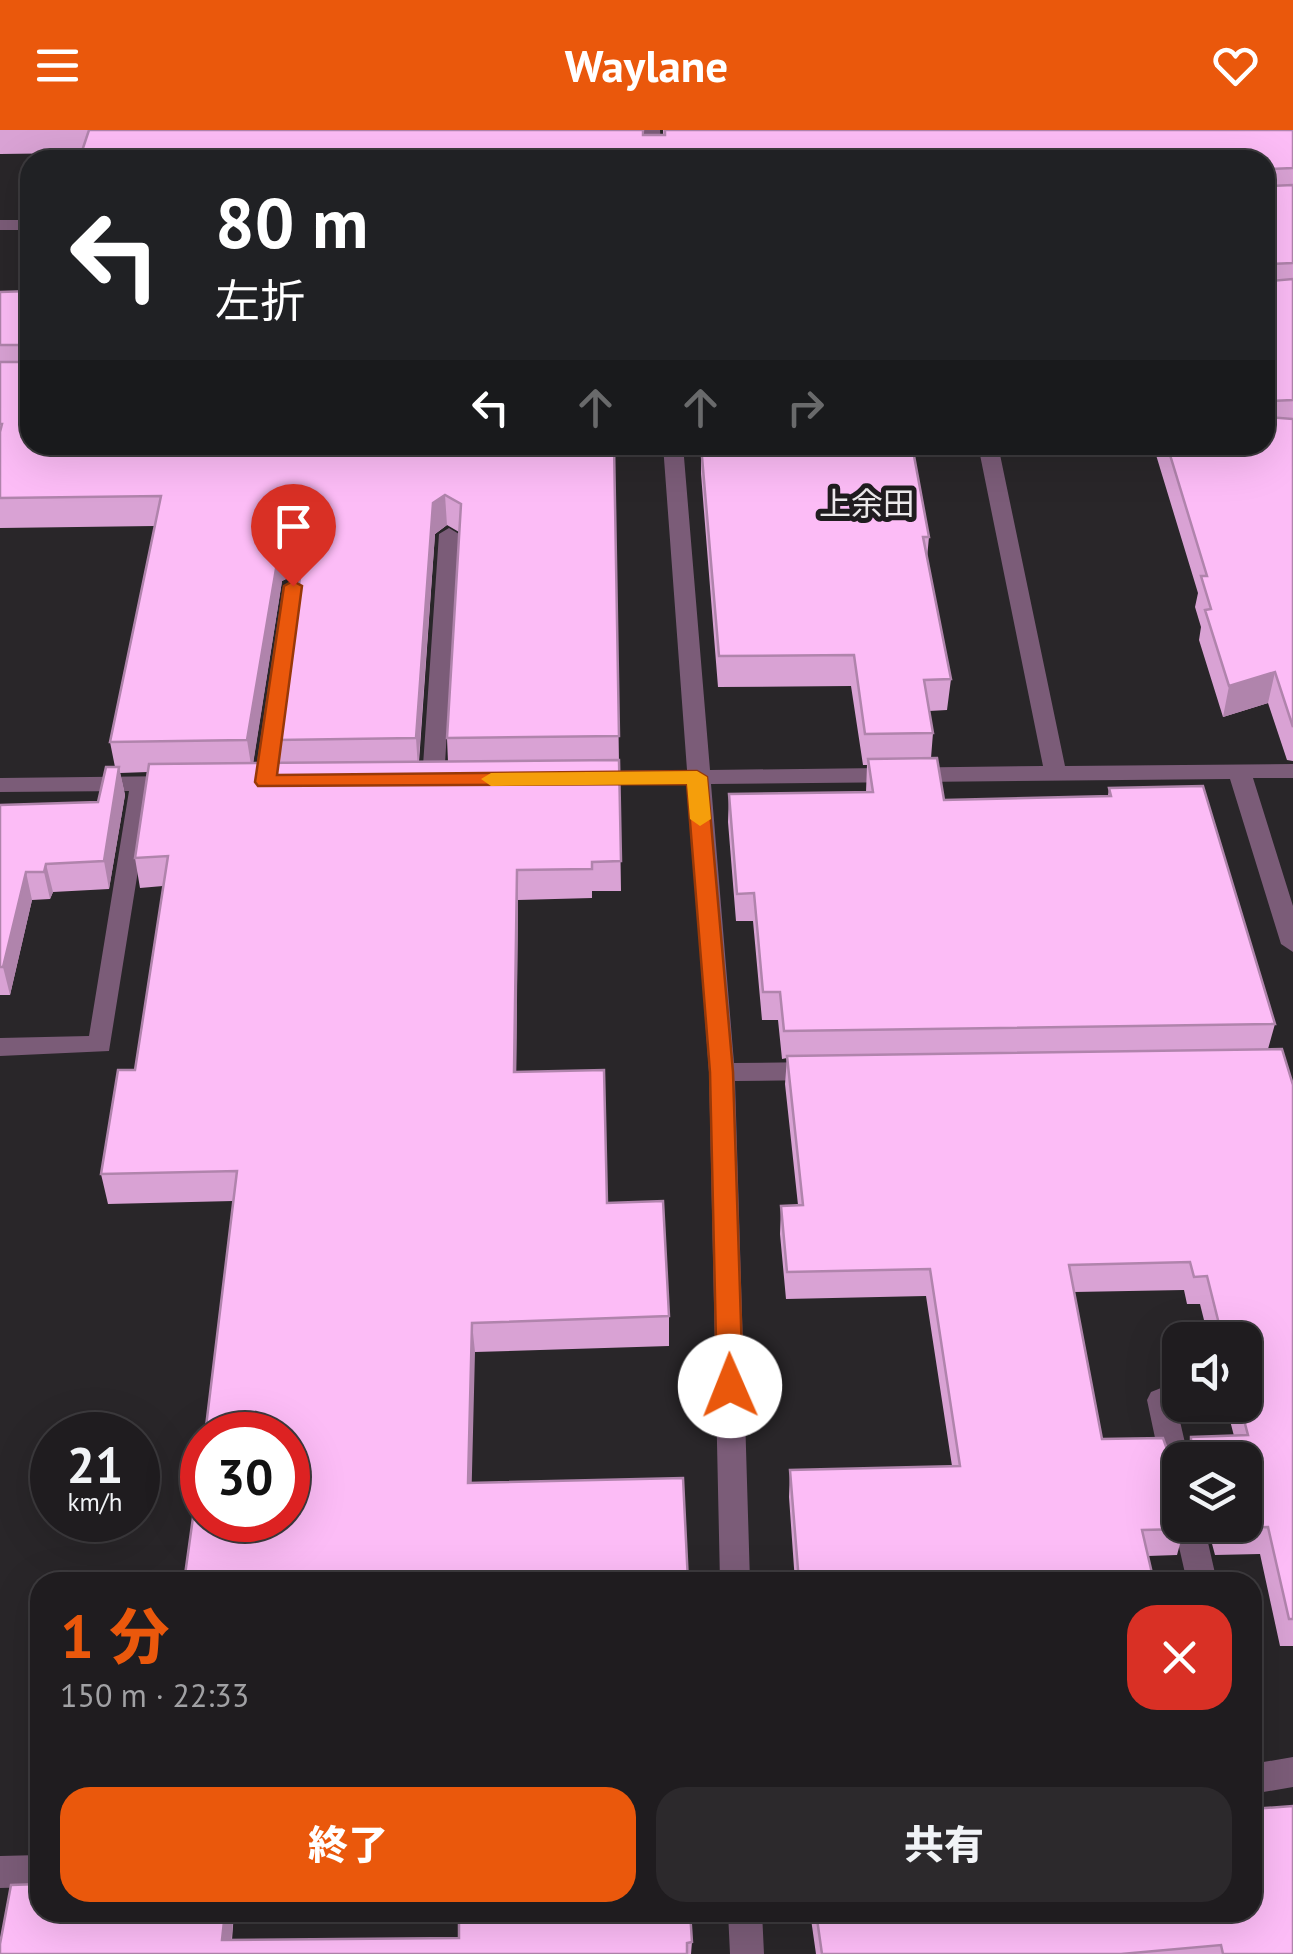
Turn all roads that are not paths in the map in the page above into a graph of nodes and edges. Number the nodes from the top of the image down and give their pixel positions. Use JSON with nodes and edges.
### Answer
{"nodes":[{"id":1,"x":674,"y":455,"type":"edge"},
{"id":2,"x":990,"y":455,"type":"edge"},
{"id":3,"x":449,"y":534,"type":"edge"},
{"id":4,"x":293,"y":586,"type":"edge"},
{"id":5,"x":1238,"y":771,"type":"junction"},
{"id":6,"x":1293,"y":771,"type":"edge"},
{"id":7,"x":1055,"y":774,"type":"junction"},
{"id":8,"x":697,"y":777,"type":"junction"},
{"id":9,"x":565,"y":779,"type":"edge"},
{"id":10,"x":433,"y":780,"type":"edge"},
{"id":11,"x":266,"y":782,"type":"edge"},
{"id":12,"x":194,"y":783,"type":"edge"},
{"id":13,"x":141,"y":784,"type":"junction"},
{"id":14,"x":0,"y":785,"type":"edge"},
{"id":15,"x":1293,"y":944,"type":"edge"},
{"id":16,"x":0,"y":1047,"type":"edge"},
{"id":17,"x":840,"y":1070,"type":"edge"},
{"id":18,"x":722,"y":1072,"type":"junction"},
{"id":19,"x":1161,"y":1400,"type":"dead end"},
{"id":20,"x":1170,"y":1442,"type":"edge"},
{"id":21,"x":1193,"y":1542,"type":"edge"},
{"id":22,"x":735,"y":1572,"type":"edge"},
{"id":23,"x":1200,"y":1572,"type":"edge"},
{"id":24,"x":1293,"y":1772,"type":"edge"},
{"id":25,"x":1262,"y":1777,"type":"edge"},
{"id":26,"x":0,"y":1872,"type":"edge"},
{"id":27,"x":30,"y":1872,"type":"edge"},
{"id":28,"x":745,"y":1922,"type":"edge"},
{"id":29,"x":747,"y":1954,"type":"edge"}],
"edges":[{"from":1,"to":8,"type":"street"},
{"from":2,"to":7,"type":"street"},
{"from":3,"to":10,"type":"street"},
{"from":4,"to":11,"type":"street"},
{"from":5,"to":6,"type":"street"},
{"from":5,"to":7,"type":"street"},
{"from":5,"to":15,"type":"street"},
{"from":7,"to":8,"type":"street"},
{"from":8,"to":9,"type":"street"},
{"from":8,"to":18,"type":"street"},
{"from":12,"to":13,"type":"street"},
{"from":13,"to":14,"type":"street"},
{"from":13,"to":16,"type":"street"},
{"from":17,"to":18,"type":"street"},
{"from":18,"to":22,"type":"street"},
{"from":19,"to":20,"type":"street"},
{"from":21,"to":23,"type":"street"},
{"from":24,"to":25,"type":"street"},
{"from":26,"to":27,"type":"street"},
{"from":28,"to":29,"type":"street"}]}
